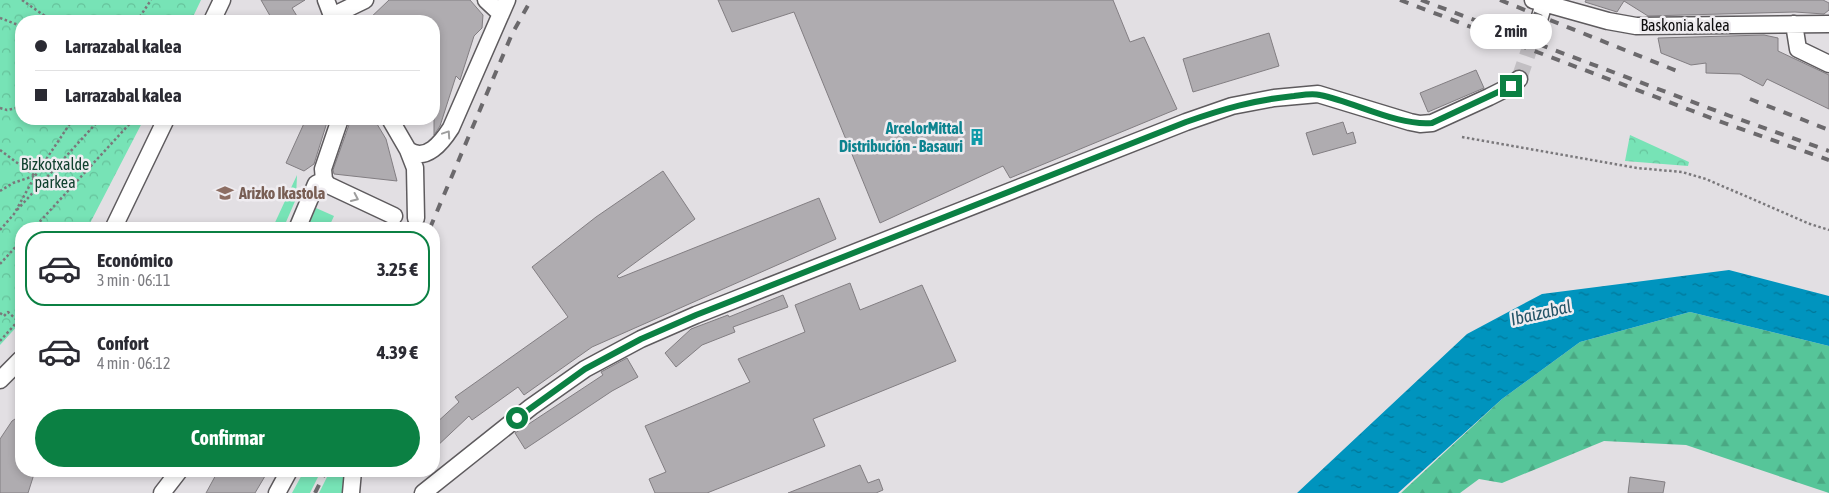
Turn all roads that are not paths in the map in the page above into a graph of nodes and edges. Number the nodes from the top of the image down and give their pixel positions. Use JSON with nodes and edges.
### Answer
{"nodes":[{"id":1,"x":222,"y":0,"type":"edge"},
{"id":2,"x":326,"y":0,"type":"edge"},
{"id":3,"x":365,"y":0,"type":"edge"},
{"id":4,"x":486,"y":0,"type":"edge"},
{"id":5,"x":1541,"y":1,"type":"edge"},
{"id":6,"x":504,"y":7,"type":"edge"},
{"id":7,"x":209,"y":15,"type":"edge"},
{"id":8,"x":332,"y":15,"type":"edge"},
{"id":9,"x":340,"y":15,"type":"edge"},
{"id":10,"x":1794,"y":24,"type":"junction"},
{"id":11,"x":1829,"y":24,"type":"edge"},
{"id":12,"x":1536,"y":30,"type":"tunnel mouth"},
{"id":13,"x":1829,"y":64,"type":"edge"},
{"id":14,"x":1519,"y":79,"type":"tunnel mouth"},
{"id":15,"x":163,"y":125,"type":"edge"},
{"id":16,"x":338,"y":125,"type":"edge"},
{"id":17,"x":394,"y":125,"type":"edge"},
{"id":18,"x":415,"y":157,"type":"junction"},
{"id":19,"x":324,"y":180,"type":"junction"},
{"id":20,"x":404,"y":220,"type":"edge"},
{"id":21,"x":117,"y":222,"type":"edge"},
{"id":22,"x":299,"y":222,"type":"edge"},
{"id":23,"x":15,"y":365,"type":"edge"},
{"id":24,"x":0,"y":380,"type":"edge"},
{"id":25,"x":174,"y":477,"type":"edge"},
{"id":26,"x":286,"y":477,"type":"edge"},
{"id":27,"x":352,"y":477,"type":"edge"},
{"id":28,"x":162,"y":493,"type":"edge"},
{"id":29,"x":277,"y":493,"type":"edge"},
{"id":30,"x":351,"y":493,"type":"edge"},
{"id":31,"x":423,"y":493,"type":"edge"}],
"edges":[{"from":1,"to":7,"type":"street"},
{"from":2,"to":8,"type":"street"},
{"from":3,"to":9,"type":"street"},
{"from":4,"to":6,"type":"street"},
{"from":5,"to":10,"type":"street","name":"Baskonia kalea"},
{"from":5,"to":12,"type":"street"},
{"from":18,"to":6,"type":"street","one_way":true},
{"from":10,"to":11,"type":"street","name":"Baskonia kalea"},
{"from":10,"to":13,"type":"street"},
{"from":14,"to":31,"type":"street"},
{"from":15,"to":21,"type":"street"},
{"from":16,"to":19,"type":"street"},
{"from":17,"to":18,"type":"street"},
{"from":18,"to":20,"type":"street"},
{"from":19,"to":20,"type":"street","one_way":true},
{"from":19,"to":22,"type":"street"},
{"from":23,"to":24,"type":"street"},
{"from":25,"to":28,"type":"street"},
{"from":26,"to":29,"type":"street"},
{"from":27,"to":30,"type":"street"}]}
